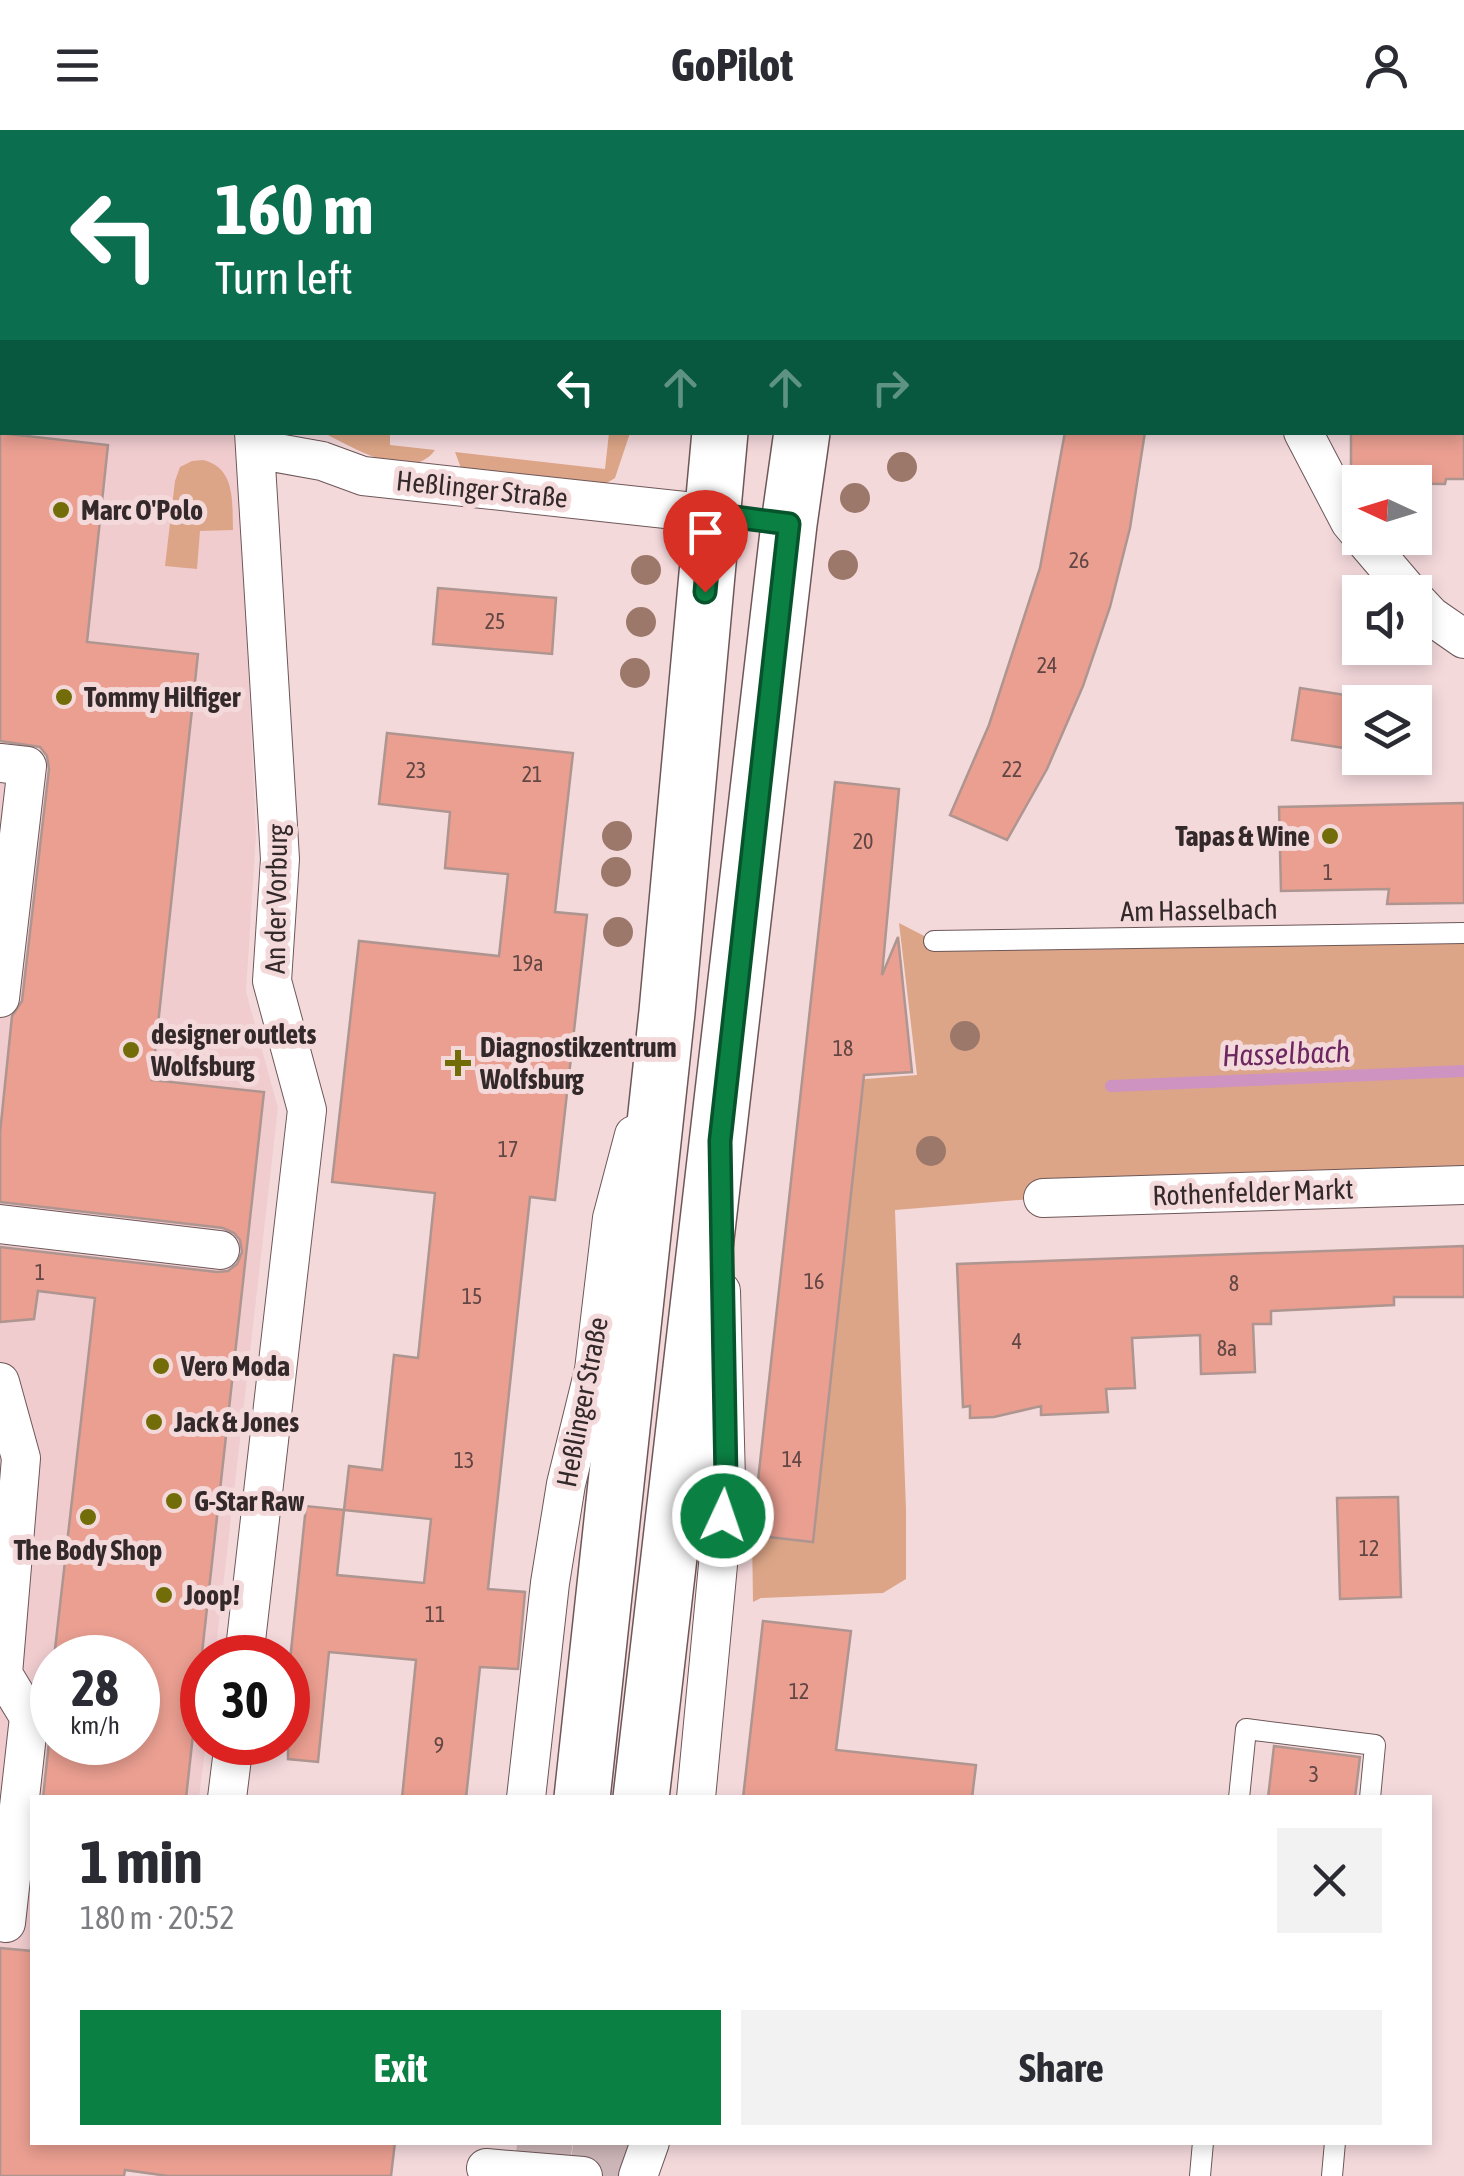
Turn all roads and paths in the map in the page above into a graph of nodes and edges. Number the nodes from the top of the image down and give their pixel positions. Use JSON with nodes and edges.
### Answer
{"nodes":[{"id":1,"x":720,"y":435,"type":"edge"},
{"id":2,"x":802,"y":435,"type":"edge"},
{"id":3,"x":831,"y":435,"type":"edge"},
{"id":4,"x":1305,"y":435,"type":"edge"},
{"id":5,"x":254,"y":441,"type":"edge"},
{"id":6,"x":1342,"y":507,"type":"edge"},
{"id":7,"x":712,"y":514,"type":"junction"},
{"id":8,"x":789,"y":524,"type":"junction"},
{"id":9,"x":1377,"y":555,"type":"edge"},
{"id":10,"x":1394,"y":575,"type":"edge"},
{"id":11,"x":1432,"y":617,"type":"edge"},
{"id":12,"x":1464,"y":639,"type":"edge"},
{"id":13,"x":0,"y":763,"type":"edge"},
{"id":14,"x":1464,"y":933,"type":"edge"},
{"id":15,"x":934,"y":940,"type":"dead end"},
{"id":16,"x":0,"y":998,"type":"edge"},
{"id":17,"x":667,"y":1012,"type":"junction"},
{"id":18,"x":720,"y":1141,"type":"junction"},
{"id":19,"x":1464,"y":1185,"type":"edge"},
{"id":20,"x":1042,"y":1198,"type":"dead end"},
{"id":21,"x":0,"y":1224,"type":"edge"},
{"id":22,"x":220,"y":1250,"type":"dead end"},
{"id":23,"x":0,"y":1382,"type":"edge"},
{"id":24,"x":247,"y":1635,"type":"edge"},
{"id":25,"x":2,"y":1676,"type":"edge"},
{"id":26,"x":232,"y":1765,"type":"edge"},
{"id":27,"x":228,"y":1795,"type":"edge"},
{"id":28,"x":526,"y":1795,"type":"edge"},
{"id":29,"x":582,"y":1795,"type":"edge"},
{"id":30,"x":642,"y":1795,"type":"edge"},
{"id":31,"x":696,"y":1795,"type":"edge"},
{"id":32,"x":1239,"y":1795,"type":"edge"},
{"id":33,"x":1370,"y":1795,"type":"edge"},
{"id":34,"x":0,"y":1922,"type":"edge"},
{"id":35,"x":649,"y":2145,"type":"edge"},
{"id":36,"x":1203,"y":2145,"type":"edge"},
{"id":37,"x":1335,"y":2145,"type":"edge"},
{"id":38,"x":486,"y":2166,"type":"edge"},
{"id":39,"x":583,"y":2176,"type":"edge"},
{"id":40,"x":638,"y":2176,"type":"edge"},
{"id":41,"x":1200,"y":2176,"type":"edge"},
{"id":42,"x":1332,"y":2176,"type":"edge"}],
"edges":[{"from":1,"to":7,"type":"main road","name":"Heßlinger Straße"},
{"from":2,"to":8,"type":"main road"},
{"from":3,"to":8,"type":"main road"},
{"from":4,"to":6,"type":"street"},
{"from":5,"to":7,"type":"street","name":"Heßlinger Straße"},
{"from":5,"to":24,"type":"street","name":"An der Vorburg"},
{"from":7,"to":8,"type":"lane"},
{"from":7,"to":17,"type":"main road","name":"Heßlinger Straße"},
{"from":8,"to":18,"type":"main road"},
{"from":9,"to":10,"type":"street"},
{"from":11,"to":12,"type":"street"},
{"from":13,"to":16,"type":"street"},
{"from":14,"to":15,"type":"lane","name":"Am Hasselbach"},
{"from":17,"to":28,"type":"street","name":"Heßlinger Straße"},
{"from":17,"to":29,"type":"main road","name":"Heßlinger Straße"},
{"from":18,"to":30,"type":"main road"},
{"from":18,"to":31,"type":"street"},
{"from":19,"to":20,"type":"street","name":"Rothenfelder Markt"},
{"from":21,"to":22,"type":"street"},
{"from":23,"to":25,"type":"street"},
{"from":25,"to":34,"type":"street"},
{"from":26,"to":27,"type":"street"},
{"from":32,"to":33,"type":"lane"},
{"from":35,"to":40,"type":"street"},
{"from":36,"to":41,"type":"lane"},
{"from":37,"to":42,"type":"lane"},
{"from":38,"to":39,"type":"street"}]}
